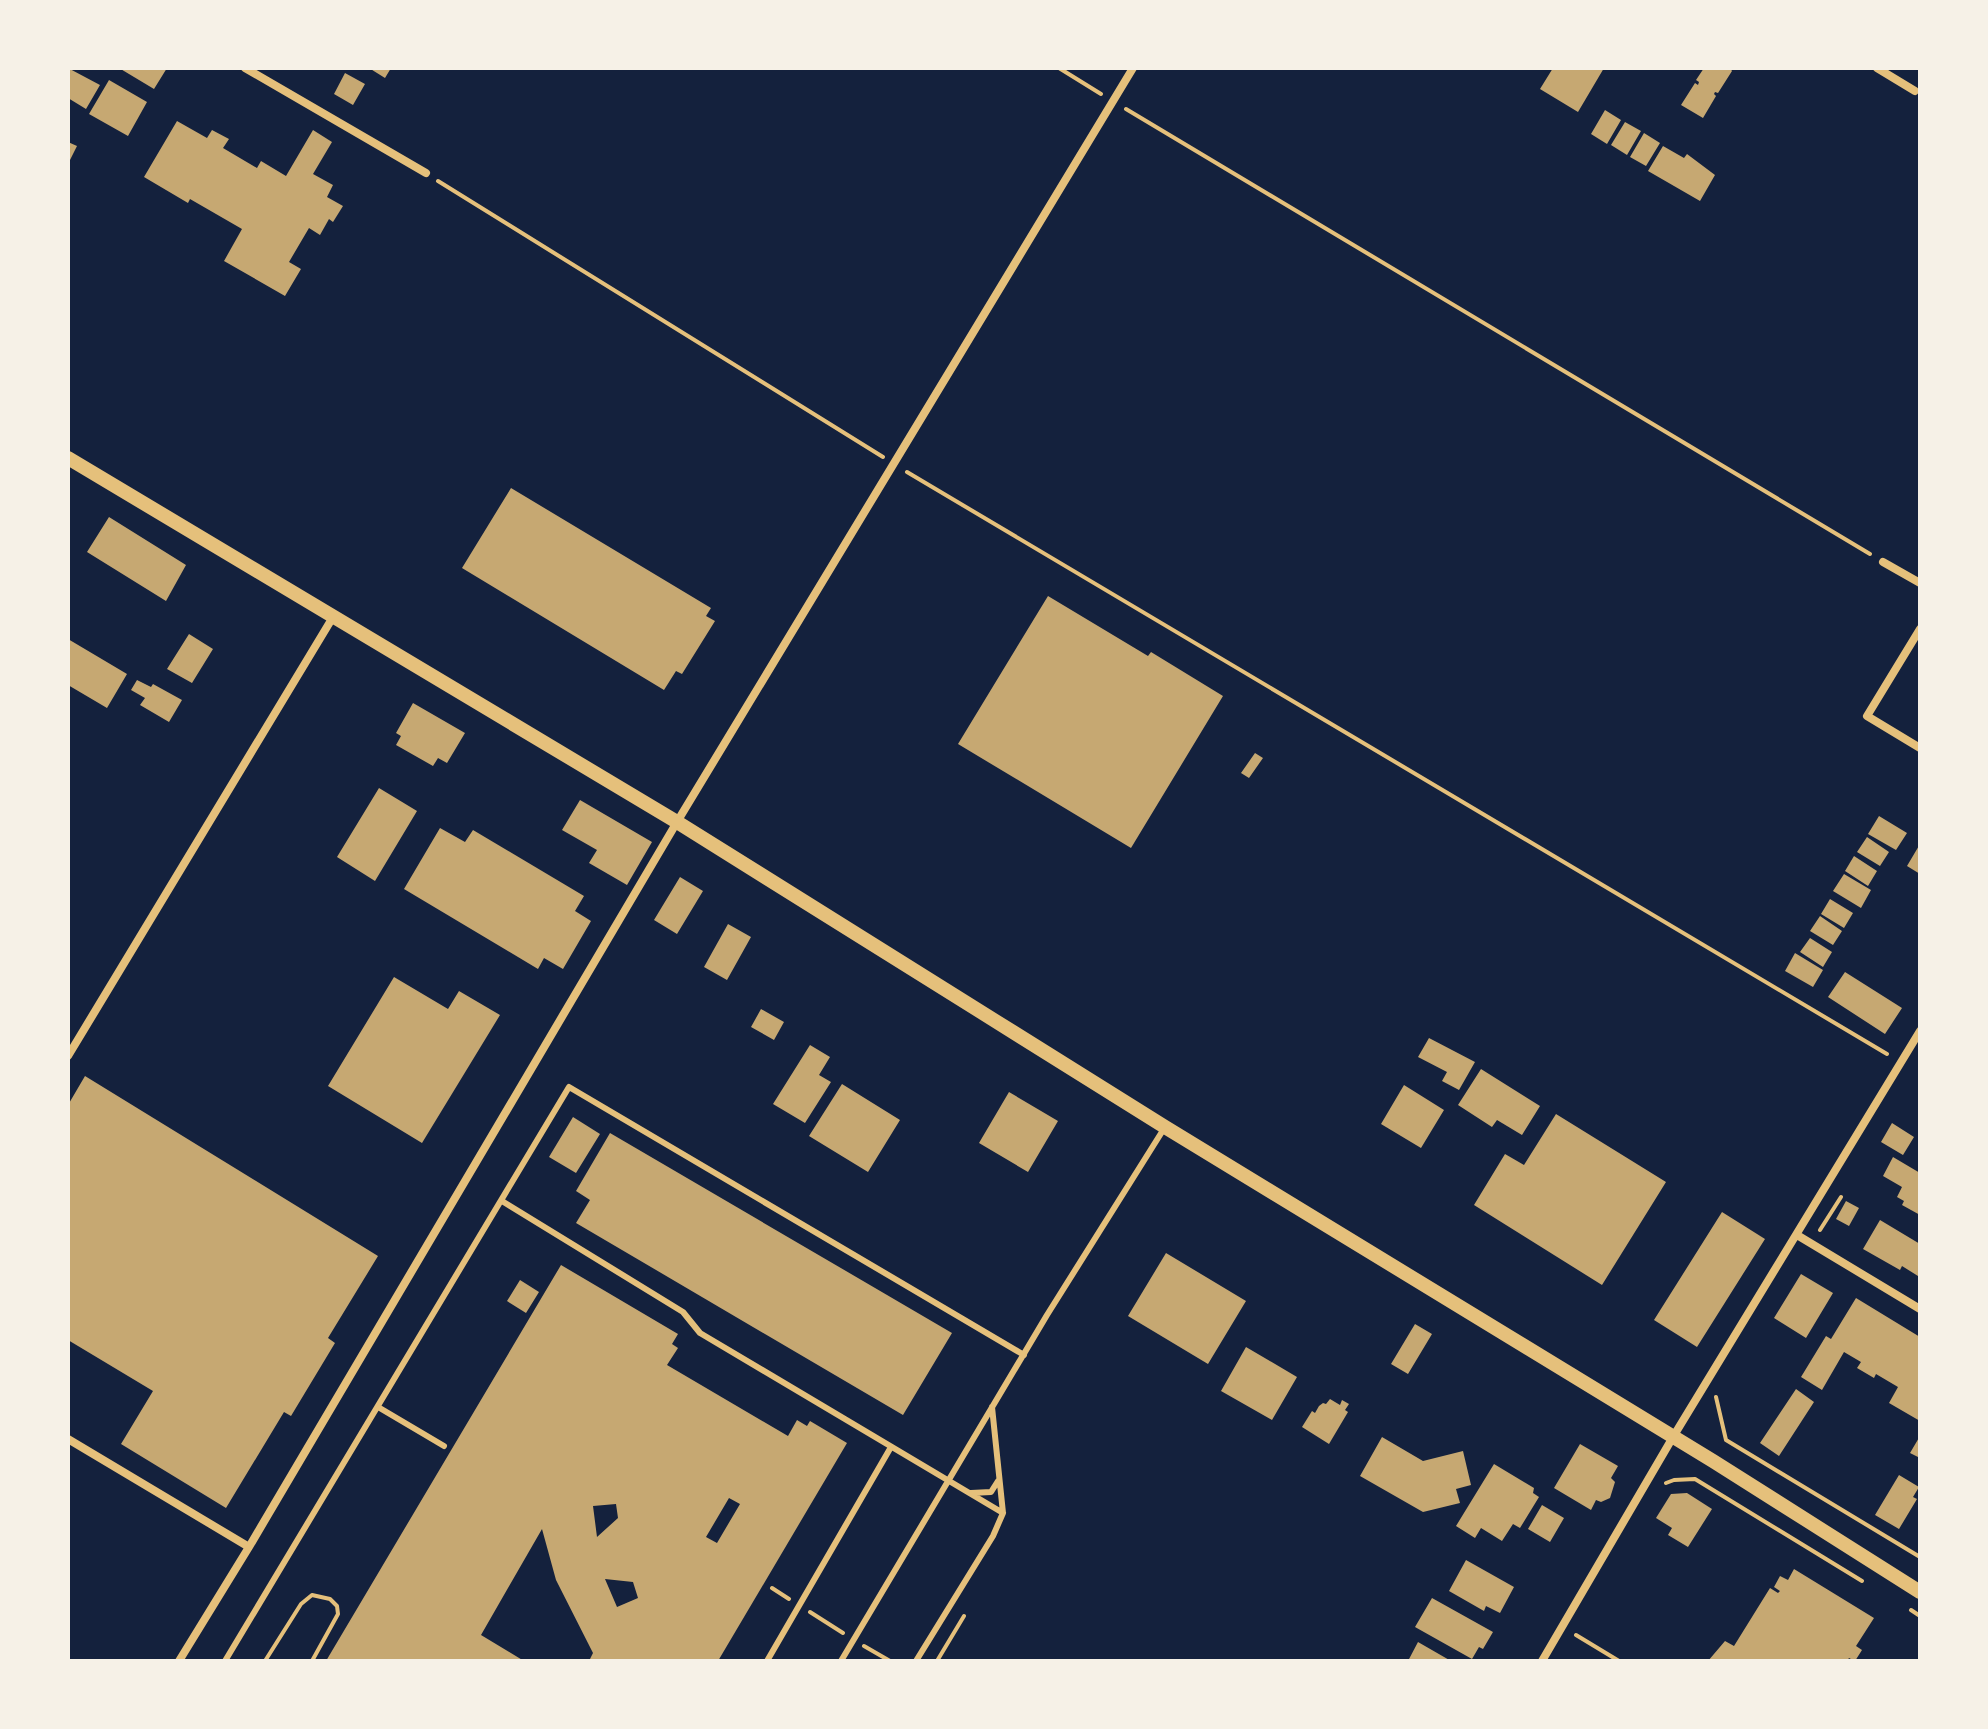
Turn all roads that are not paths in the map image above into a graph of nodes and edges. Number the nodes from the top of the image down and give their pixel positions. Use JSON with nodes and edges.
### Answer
{"nodes":[{"id":1,"x":245,"y":68,"type":"edge"},
{"id":2,"x":1133,"y":68,"type":"edge"},
{"id":3,"x":1877,"y":68,"type":"edge"},
{"id":4,"x":1915,"y":91,"type":"dead end"},
{"id":5,"x":426,"y":173,"type":"road end"},
{"id":6,"x":68,"y":458,"type":"edge"},
{"id":7,"x":1883,"y":562,"type":"road end"},
{"id":8,"x":1920,"y":583,"type":"edge"},
{"id":9,"x":333,"y":617,"type":"junction"},
{"id":10,"x":1920,"y":629,"type":"edge"},
{"id":11,"x":1920,"y":748,"type":"edge"},
{"id":12,"x":677,"y":822,"type":"junction"},
{"id":13,"x":1920,"y":1031,"type":"edge"},
{"id":14,"x":68,"y":1056,"type":"edge"},
{"id":15,"x":1165,"y":1127,"type":"junction"},
{"id":16,"x":502,"y":1201,"type":"junction"},
{"id":17,"x":1797,"y":1235,"type":"junction"},
{"id":18,"x":1920,"y":1309,"type":"edge"},
{"id":19,"x":1024,"y":1355,"type":"junction"},
{"id":20,"x":378,"y":1407,"type":"junction"},
{"id":21,"x":992,"y":1407,"type":"junction"},
{"id":22,"x":1673,"y":1437,"type":"junction"},
{"id":23,"x":68,"y":1439,"type":"edge"},
{"id":24,"x":444,"y":1446,"type":"dead end"},
{"id":25,"x":891,"y":1447,"type":"junction"},
{"id":26,"x":999,"y":1478,"type":"junction"},
{"id":27,"x":949,"y":1479,"type":"junction"},
{"id":28,"x":971,"y":1493,"type":"junction"},
{"id":29,"x":1003,"y":1513,"type":"junction"},
{"id":30,"x":249,"y":1547,"type":"junction"},
{"id":31,"x":1920,"y":1592,"type":"edge"},
{"id":32,"x":179,"y":1661,"type":"edge"},
{"id":33,"x":225,"y":1661,"type":"edge"},
{"id":34,"x":767,"y":1661,"type":"edge"},
{"id":35,"x":841,"y":1661,"type":"edge"},
{"id":36,"x":916,"y":1661,"type":"edge"},
{"id":37,"x":1542,"y":1661,"type":"edge"}],
"edges":[{"from":1,"to":5,"type":"street"},
{"from":2,"to":12,"type":"street"},
{"from":3,"to":4,"type":"street"},
{"from":6,"to":9,"type":"street"},
{"from":7,"to":8,"type":"street"},
{"from":9,"to":12,"type":"street"},
{"from":9,"to":14,"type":"street"},
{"from":10,"to":11,"type":"street"},
{"from":12,"to":15,"type":"street"},
{"from":12,"to":30,"type":"street"},
{"from":13,"to":17,"type":"street"},
{"from":15,"to":19,"type":"lane"},
{"from":15,"to":22,"type":"street"},
{"from":16,"to":19,"type":"lane"},
{"from":16,"to":20,"type":"lane"},
{"from":16,"to":25,"type":"lane"},
{"from":17,"to":18,"type":"street"},
{"from":17,"to":22,"type":"street"},
{"from":19,"to":21,"type":"lane"},
{"from":20,"to":24,"type":"lane"},
{"from":20,"to":33,"type":"lane"},
{"from":21,"to":26,"type":"lane"},
{"from":21,"to":27,"type":"lane"},
{"from":22,"to":31,"type":"street"},
{"from":22,"to":37,"type":"street"},
{"from":23,"to":30,"type":"street"},
{"from":25,"to":27,"type":"lane"},
{"from":25,"to":34,"type":"lane"},
{"from":26,"to":28,"type":"lane"},
{"from":26,"to":29,"type":"lane"},
{"from":27,"to":28,"type":"lane"},
{"from":27,"to":35,"type":"lane"},
{"from":28,"to":29,"type":"lane"},
{"from":29,"to":36,"type":"lane"},
{"from":30,"to":32,"type":"street"}]}
